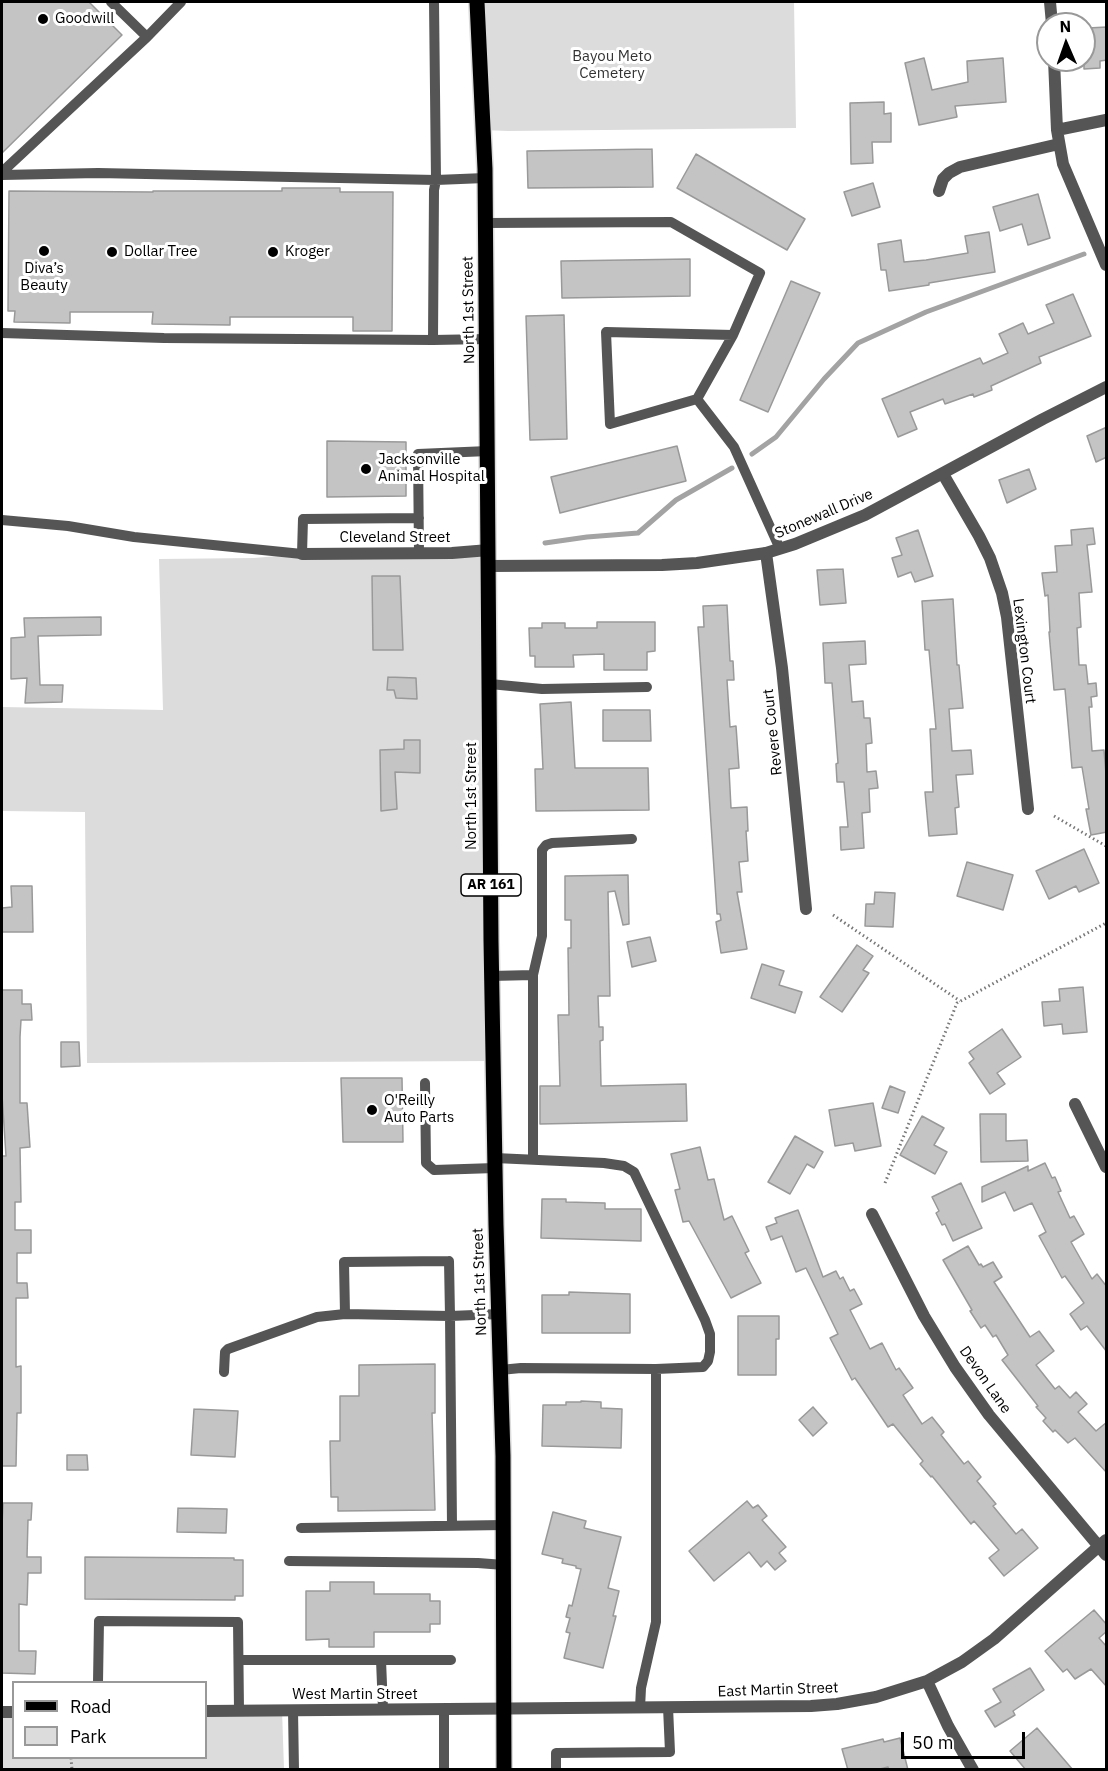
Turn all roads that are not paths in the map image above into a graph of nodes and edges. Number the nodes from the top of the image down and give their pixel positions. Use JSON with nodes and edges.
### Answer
{"nodes":[{"id":1,"x":111,"y":2,"type":"edge"},
{"id":2,"x":181,"y":2,"type":"edge"},
{"id":3,"x":434,"y":2,"type":"edge"},
{"id":4,"x":477,"y":2,"type":"edge"},
{"id":5,"x":147,"y":37,"type":"junction"},
{"id":6,"x":1055,"y":72,"type":"edge"},
{"id":7,"x":1107,"y":120,"type":"edge"},
{"id":8,"x":1058,"y":130,"type":"junction"},
{"id":9,"x":1059,"y":144,"type":"junction"},
{"id":10,"x":2,"y":173,"type":"edge"},
{"id":11,"x":485,"y":178,"type":"junction"},
{"id":12,"x":436,"y":180,"type":"junction"},
{"id":13,"x":939,"y":191,"type":"dead end"},
{"id":14,"x":486,"y":224,"type":"junction"},
{"id":15,"x":1107,"y":265,"type":"edge"},
{"id":16,"x":2,"y":333,"type":"edge"},
{"id":17,"x":733,"y":335,"type":"junction"},
{"id":18,"x":487,"y":339,"type":"junction"},
{"id":19,"x":434,"y":340,"type":"junction"},
{"id":20,"x":1107,"y":387,"type":"edge"},
{"id":21,"x":697,"y":399,"type":"junction"},
{"id":22,"x":488,"y":451,"type":"junction"},
{"id":23,"x":943,"y":474,"type":"junction"},
{"id":24,"x":418,"y":518,"type":"junction"},
{"id":25,"x":2,"y":520,"type":"edge"},
{"id":26,"x":780,"y":549,"type":"junction"},
{"id":27,"x":419,"y":553,"type":"junction"},
{"id":28,"x":766,"y":553,"type":"junction"},
{"id":29,"x":302,"y":554,"type":"junction"},
{"id":30,"x":489,"y":558,"type":"junction"},
{"id":31,"x":490,"y":684,"type":"junction"},
{"id":32,"x":647,"y":687,"type":"dead end"},
{"id":33,"x":1028,"y":809,"type":"dead end"},
{"id":34,"x":632,"y":840,"type":"dead end"},
{"id":35,"x":806,"y":909,"type":"dead end"},
{"id":36,"x":533,"y":975,"type":"junction"},
{"id":37,"x":492,"y":976,"type":"junction"},
{"id":38,"x":425,"y":1083,"type":"dead end"},
{"id":39,"x":1075,"y":1104,"type":"dead end"},
{"id":40,"x":533,"y":1158,"type":"junction"},
{"id":41,"x":495,"y":1162,"type":"junction"},
{"id":42,"x":1107,"y":1167,"type":"edge"},
{"id":43,"x":872,"y":1214,"type":"dead end"},
{"id":44,"x":345,"y":1314,"type":"junction"},
{"id":45,"x":499,"y":1314,"type":"junction"},
{"id":46,"x":450,"y":1316,"type":"junction"},
{"id":47,"x":656,"y":1369,"type":"junction"},
{"id":48,"x":500,"y":1370,"type":"junction"},
{"id":49,"x":224,"y":1372,"type":"dead end"},
{"id":50,"x":504,"y":1525,"type":"junction"},
{"id":51,"x":452,"y":1526,"type":"junction"},
{"id":52,"x":301,"y":1528,"type":"dead end"},
{"id":53,"x":1104,"y":1547,"type":"edge"},
{"id":54,"x":289,"y":1561,"type":"dead end"},
{"id":55,"x":504,"y":1565,"type":"junction"},
{"id":56,"x":238,"y":1660,"type":"junction"},
{"id":57,"x":381,"y":1660,"type":"junction"},
{"id":58,"x":451,"y":1660,"type":"dead end"},
{"id":59,"x":98,"y":1681,"type":"edge"},
{"id":60,"x":927,"y":1681,"type":"junction"},
{"id":61,"x":668,"y":1707,"type":"junction"},
{"id":62,"x":505,"y":1708,"type":"junction"},
{"id":63,"x":640,"y":1708,"type":"junction"},
{"id":64,"x":383,"y":1709,"type":"junction"},
{"id":65,"x":444,"y":1709,"type":"junction"},
{"id":66,"x":239,"y":1710,"type":"junction"},
{"id":67,"x":293,"y":1710,"type":"junction"},
{"id":68,"x":207,"y":1711,"type":"edge"},
{"id":69,"x":294,"y":1770,"type":"edge"},
{"id":70,"x":444,"y":1770,"type":"edge"},
{"id":71,"x":504,"y":1770,"type":"edge"},
{"id":72,"x":556,"y":1770,"type":"edge"},
{"id":73,"x":973,"y":1770,"type":"edge"}],
"edges":[{"from":1,"to":5,"type":"lane"},
{"from":2,"to":5,"type":"lane"},
{"from":3,"to":12,"type":"lane"},
{"from":4,"to":11,"type":"main road","name":"North 1st Street","number":"AR 161"},
{"from":5,"to":10,"type":"lane"},
{"from":6,"to":8,"type":"street"},
{"from":7,"to":8,"type":"street"},
{"from":8,"to":9,"type":"street"},
{"from":9,"to":13,"type":"street"},
{"from":9,"to":15,"type":"street"},
{"from":10,"to":12,"type":"lane"},
{"from":11,"to":12,"type":"lane"},
{"from":11,"to":14,"type":"main road","name":"North 1st Street","number":"AR 161"},
{"from":12,"to":19,"type":"lane"},
{"from":14,"to":17,"type":"lane"},
{"from":14,"to":18,"type":"main road","name":"North 1st Street","number":"AR 161"},
{"from":16,"to":19,"type":"lane"},
{"from":17,"to":21,"type":"lane"},
{"from":17,"to":21,"type":"lane"},
{"from":18,"to":19,"type":"lane"},
{"from":18,"to":22,"type":"main road","name":"North 1st Street","number":"AR 161"},
{"from":20,"to":23,"type":"street","name":"Stonewall Drive"},
{"from":21,"to":26,"type":"lane"},
{"from":22,"to":24,"type":"lane"},
{"from":22,"to":30,"type":"main road","name":"North 1st Street","number":"AR 161"},
{"from":23,"to":26,"type":"street","name":"Stonewall Drive"},
{"from":23,"to":33,"type":"street","name":"Lexington Court"},
{"from":24,"to":27,"type":"lane"},
{"from":24,"to":29,"type":"lane"},
{"from":25,"to":29,"type":"lane"},
{"from":26,"to":28,"type":"street","name":"Stonewall Drive"},
{"from":27,"to":29,"type":"street","name":"Cleveland Street"},
{"from":27,"to":30,"type":"street","name":"Cleveland Street"},
{"from":28,"to":30,"type":"street","name":"Stonewall Drive"},
{"from":28,"to":35,"type":"street","name":"Revere Court"},
{"from":30,"to":31,"type":"main road","name":"North 1st Street","number":"AR 161"},
{"from":31,"to":32,"type":"lane"},
{"from":31,"to":37,"type":"main road","name":"North 1st Street","number":"AR 161"},
{"from":34,"to":36,"type":"lane"},
{"from":36,"to":37,"type":"lane"},
{"from":36,"to":40,"type":"lane"},
{"from":37,"to":41,"type":"main road","name":"North 1st Street","number":"AR 161"},
{"from":38,"to":41,"type":"lane"},
{"from":39,"to":42,"type":"street"},
{"from":40,"to":41,"type":"lane"},
{"from":40,"to":47,"type":"lane"},
{"from":41,"to":45,"type":"main road","name":"North 1st Street","number":"AR 161"},
{"from":43,"to":53,"type":"street","name":"Devon Lane"},
{"from":44,"to":46,"type":"lane"},
{"from":44,"to":46,"type":"lane"},
{"from":44,"to":49,"type":"lane"},
{"from":45,"to":46,"type":"lane"},
{"from":45,"to":48,"type":"main road","name":"North 1st Street","number":"AR 161"},
{"from":46,"to":51,"type":"lane"},
{"from":47,"to":48,"type":"lane"},
{"from":47,"to":63,"type":"lane"},
{"from":48,"to":50,"type":"main road","name":"North 1st Street","number":"AR 161"},
{"from":50,"to":51,"type":"lane"},
{"from":50,"to":55,"type":"main road","name":"North 1st Street","number":"AR 161"},
{"from":51,"to":52,"type":"lane"},
{"from":53,"to":60,"type":"street","name":"East Martin Street"},
{"from":54,"to":55,"type":"lane"},
{"from":55,"to":62,"type":"main road","name":"North 1st Street","number":"AR 161"},
{"from":56,"to":57,"type":"lane"},
{"from":56,"to":59,"type":"lane"},
{"from":56,"to":66,"type":"lane"},
{"from":57,"to":58,"type":"lane"},
{"from":57,"to":64,"type":"lane"},
{"from":60,"to":61,"type":"street","name":"East Martin Street"},
{"from":60,"to":73,"type":"street"},
{"from":61,"to":63,"type":"street","name":"East Martin Street"},
{"from":61,"to":72,"type":"lane"},
{"from":62,"to":63,"type":"street","name":"East Martin Street"},
{"from":62,"to":65,"type":"street","name":"West Martin Street"},
{"from":62,"to":71,"type":"main road","name":"North 1st Street","number":"AR 161"},
{"from":64,"to":65,"type":"street","name":"West Martin Street"},
{"from":64,"to":67,"type":"street","name":"West Martin Street"},
{"from":65,"to":70,"type":"lane"},
{"from":66,"to":67,"type":"street","name":"West Martin Street"},
{"from":66,"to":68,"type":"street","name":"West Martin Street"},
{"from":67,"to":69,"type":"lane"}]}
